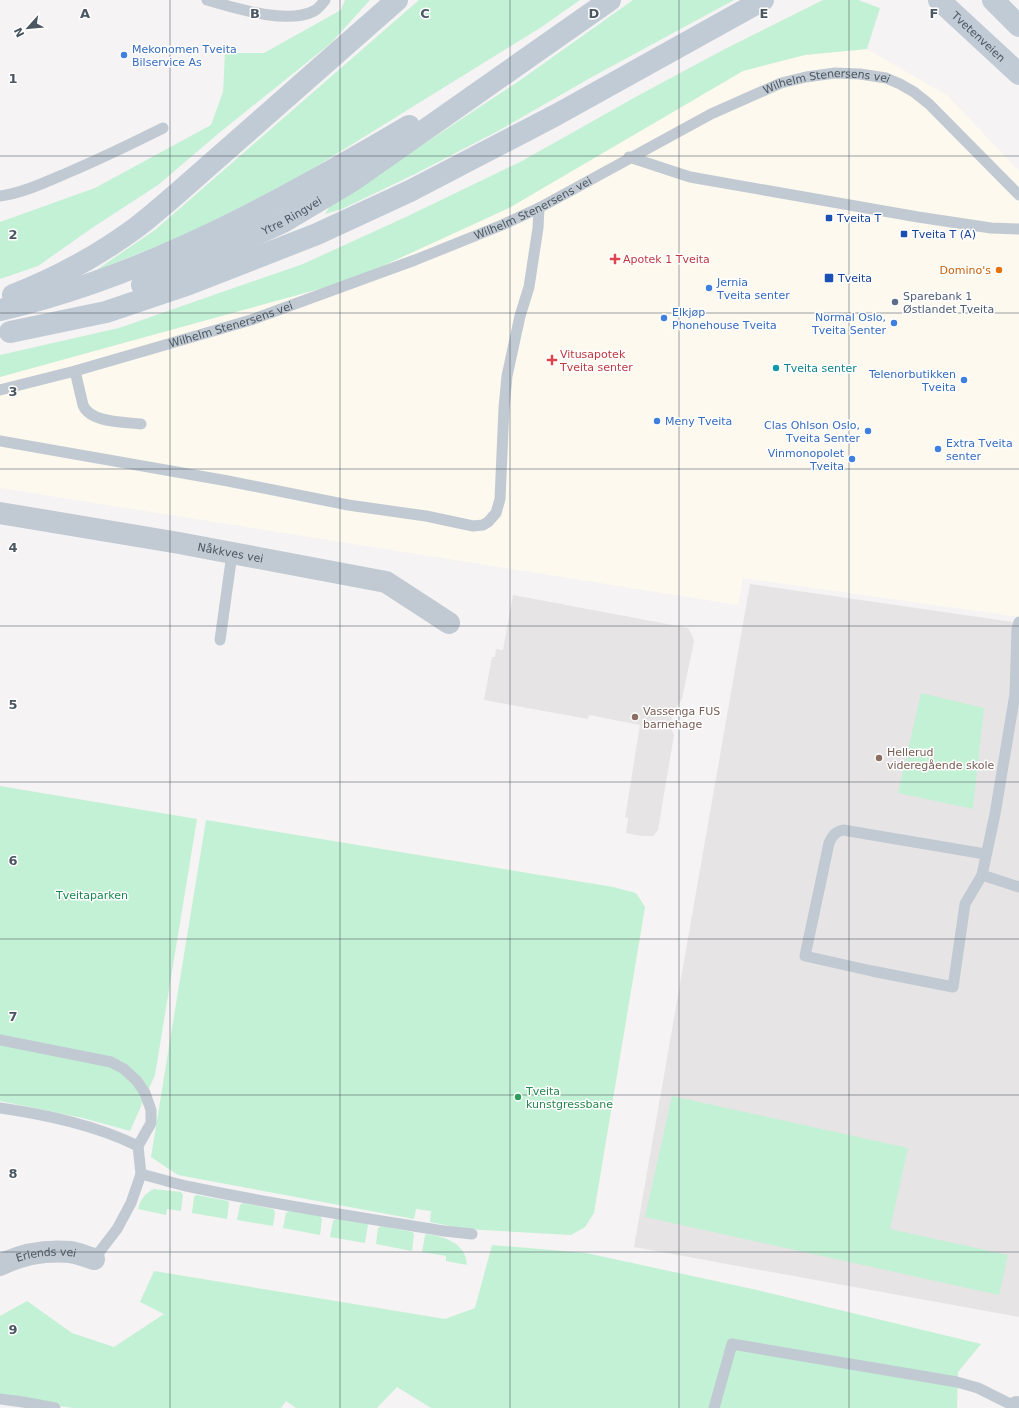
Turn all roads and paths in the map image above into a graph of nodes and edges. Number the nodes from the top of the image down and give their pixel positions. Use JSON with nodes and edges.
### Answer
{"nodes":[{"id":1,"x":207,"y":0,"type":"edge"},
{"id":2,"x":325,"y":0,"type":"edge"},
{"id":3,"x":397,"y":0,"type":"edge"},
{"id":4,"x":610,"y":0,"type":"edge"},
{"id":5,"x":763,"y":0,"type":"edge"},
{"id":6,"x":939,"y":0,"type":"edge"},
{"id":7,"x":993,"y":0,"type":"edge"},
{"id":8,"x":220,"y":2,"type":"edge"},
{"id":9,"x":1019,"y":26,"type":"edge"},
{"id":10,"x":553,"y":40,"type":"junction"},
{"id":11,"x":1019,"y":74,"type":"edge"},
{"id":12,"x":163,"y":128,"type":"dead end"},
{"id":13,"x":629,"y":157,"type":"junction"},
{"id":14,"x":1019,"y":195,"type":"edge"},
{"id":15,"x":0,"y":196,"type":"edge"},
{"id":16,"x":539,"y":208,"type":"junction"},
{"id":17,"x":1019,"y":229,"type":"edge"},
{"id":18,"x":0,"y":300,"type":"edge"},
{"id":19,"x":0,"y":310,"type":"edge"},
{"id":20,"x":5,"y":333,"type":"edge"},
{"id":21,"x":75,"y":371,"type":"junction"},
{"id":22,"x":0,"y":390,"type":"edge"},
{"id":23,"x":141,"y":424,"type":"dead end"},
{"id":24,"x":0,"y":441,"type":"edge"},
{"id":25,"x":0,"y":513,"type":"edge"},
{"id":26,"x":232,"y":554,"type":"junction"},
{"id":27,"x":1019,"y":622,"type":"edge"},
{"id":28,"x":449,"y":623,"type":"dead end"},
{"id":29,"x":220,"y":640,"type":"dead end"},
{"id":30,"x":985,"y":854,"type":"junction"},
{"id":31,"x":982,"y":875,"type":"junction"},
{"id":32,"x":1019,"y":887,"type":"edge"},
{"id":33,"x":0,"y":1040,"type":"edge"},
{"id":34,"x":0,"y":1108,"type":"edge"},
{"id":35,"x":138,"y":1146,"type":"junction"},
{"id":36,"x":141,"y":1174,"type":"junction"},
{"id":37,"x":472,"y":1234,"type":"dead end"},
{"id":38,"x":94,"y":1259,"type":"joint"},
{"id":39,"x":0,"y":1265,"type":"edge"},
{"id":40,"x":0,"y":1399,"type":"edge"},
{"id":41,"x":55,"y":1408,"type":"edge"},
{"id":42,"x":714,"y":1408,"type":"edge"},
{"id":43,"x":1017,"y":1408,"type":"edge"}],
"edges":[{"from":1,"to":8,"type":"lane"},
{"from":2,"to":8,"type":"lane"},
{"from":3,"to":18,"type":"main road"},
{"from":4,"to":10,"type":"main road","name":"Ytre Ringvei"},
{"from":5,"to":20,"type":"main road"},
{"from":6,"to":11,"type":"main road","name":"Tvetenveien"},
{"from":7,"to":9,"type":"main road"},
{"from":10,"to":19,"type":"main road","name":"Ytre Ringvei"},
{"from":10,"to":20,"type":"main road","name":"Ytre Ringvei"},
{"from":12,"to":15,"type":"lane"},
{"from":13,"to":14,"type":"lane","name":"Wilhelm Stenersens vei"},
{"from":13,"to":16,"type":"lane","name":"Wilhelm Stenersens vei"},
{"from":13,"to":17,"type":"lane"},
{"from":16,"to":21,"type":"lane","name":"Wilhelm Stenersens vei"},
{"from":16,"to":24,"type":"lane"},
{"from":21,"to":22,"type":"lane","name":"Wilhelm Stenersens vei"},
{"from":21,"to":23,"type":"lane"},
{"from":25,"to":26,"type":"street","name":"Nåkkves vei"},
{"from":26,"to":28,"type":"street","name":"Nåkkves vei"},
{"from":26,"to":29,"type":"lane"},
{"from":27,"to":30,"type":"lane"},
{"from":30,"to":31,"type":"lane"},
{"from":30,"to":31,"type":"lane"},
{"from":31,"to":32,"type":"lane"},
{"from":33,"to":35,"type":"lane"},
{"from":34,"to":35,"type":"lane"},
{"from":35,"to":36,"type":"lane"},
{"from":36,"to":37,"type":"lane"},
{"from":36,"to":38,"type":"lane"},
{"from":38,"to":39,"type":"street","name":"Erlends vei"},
{"from":40,"to":41,"type":"lane"},
{"from":42,"to":43,"type":"lane"}]}
